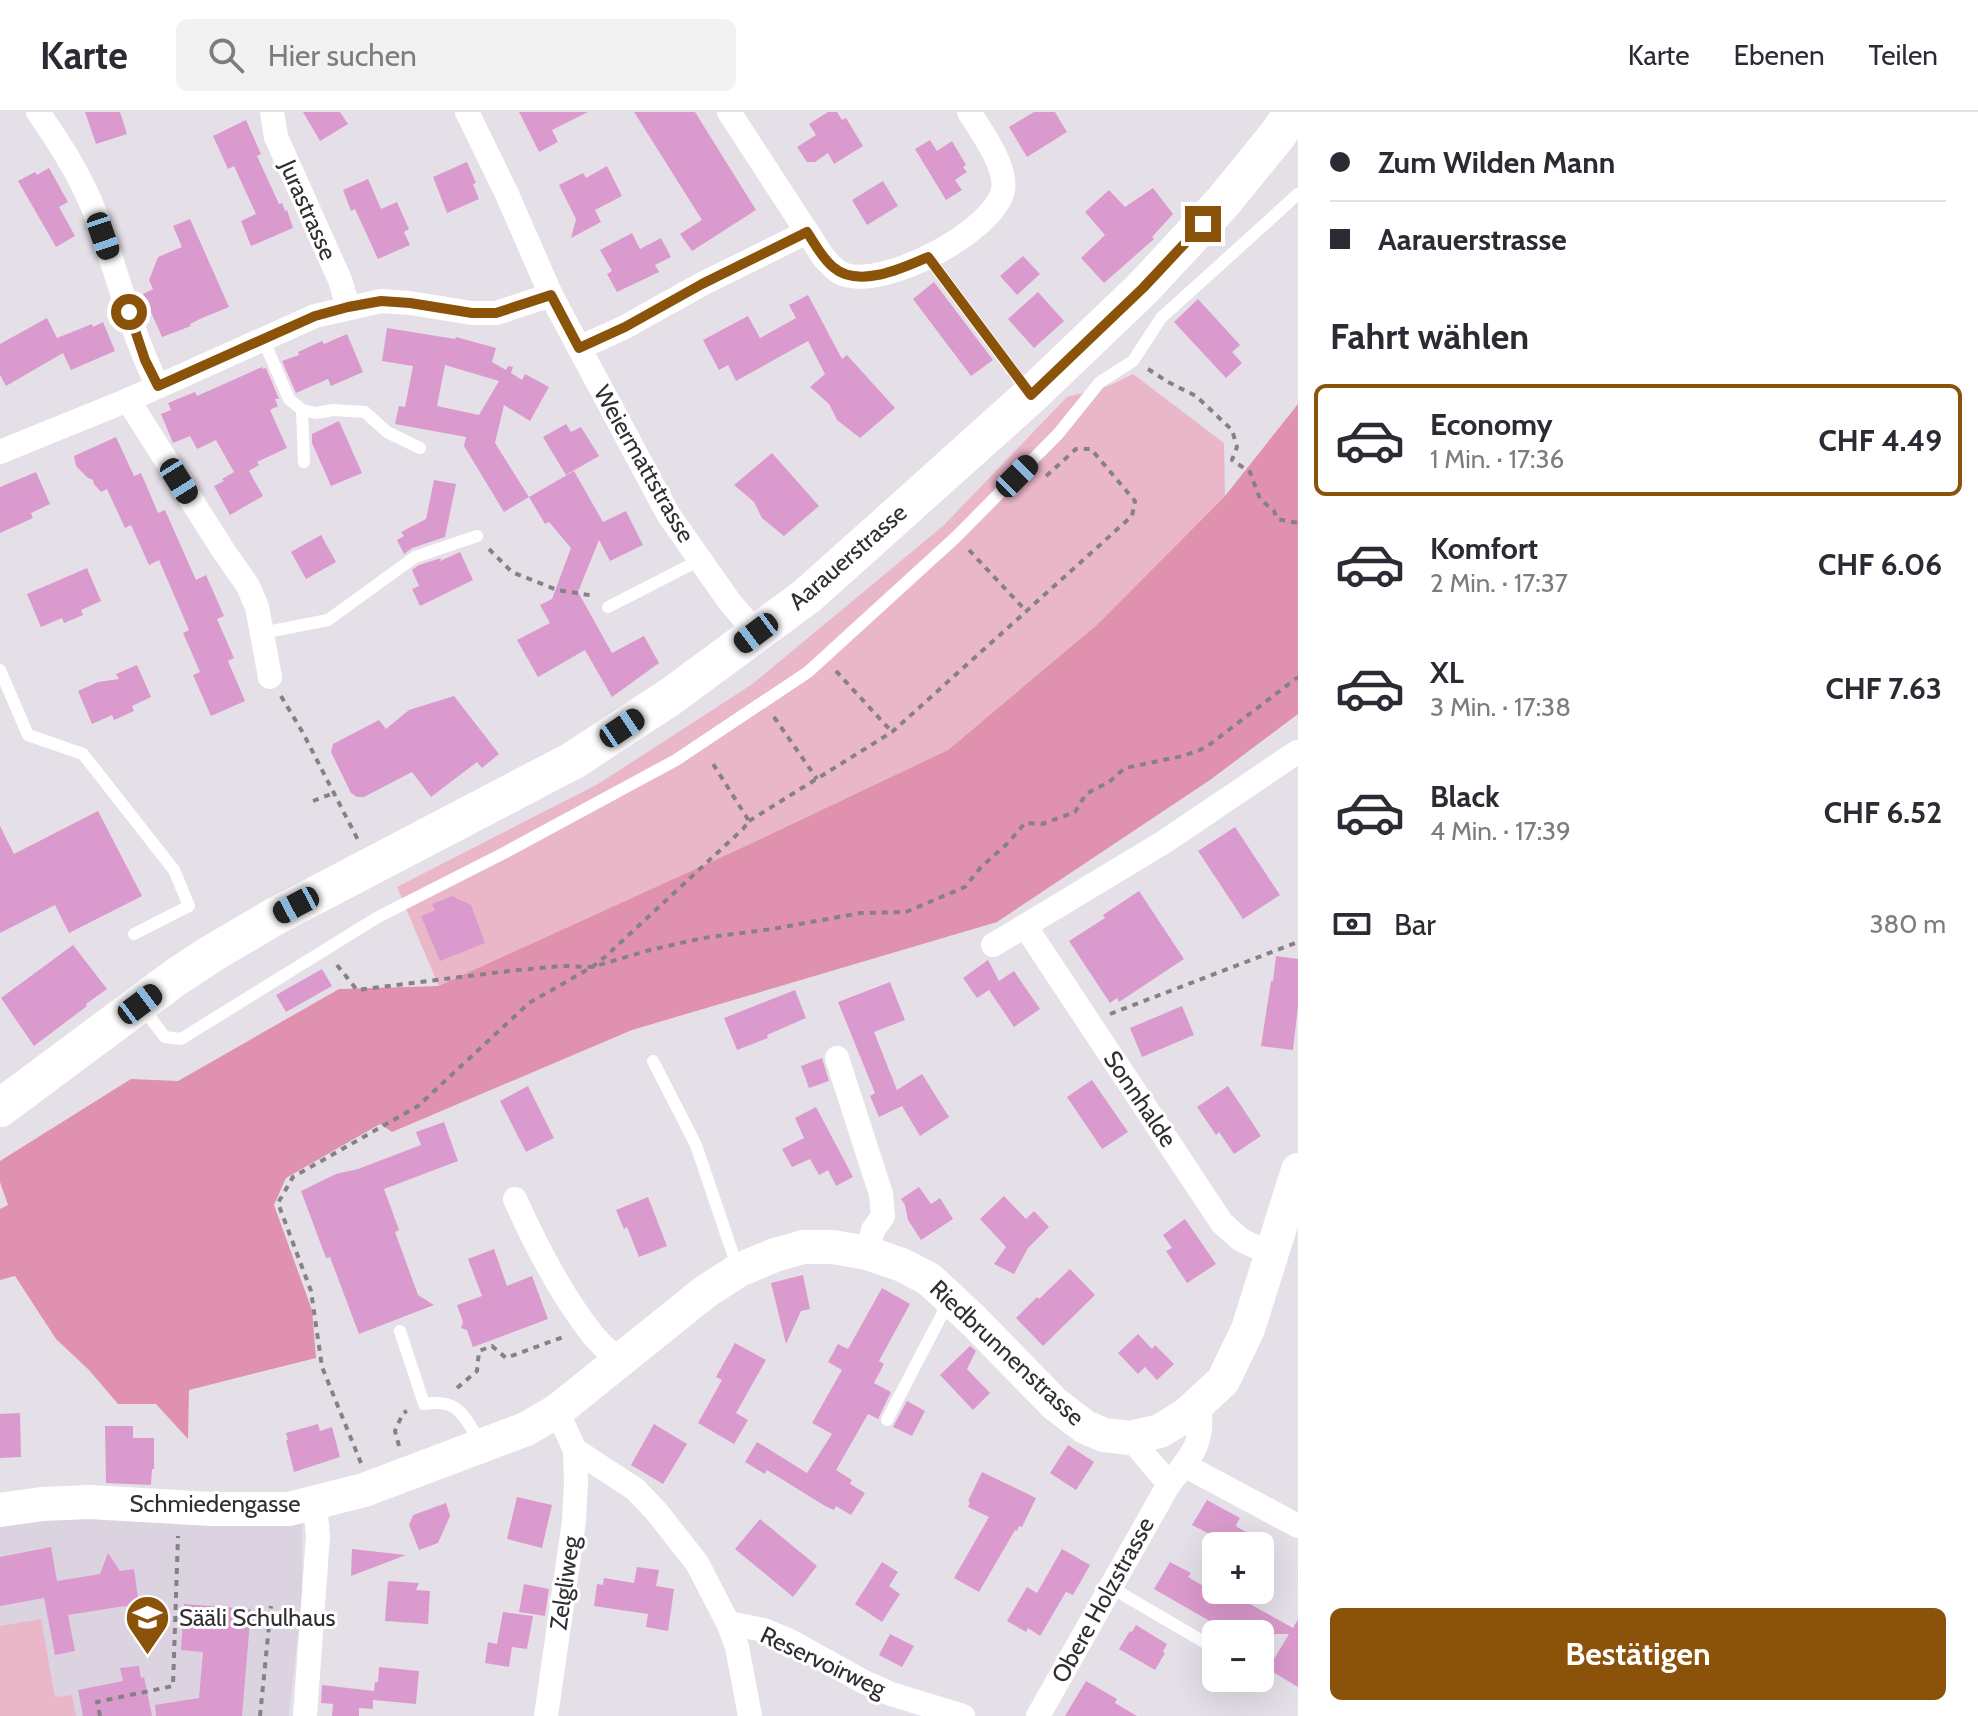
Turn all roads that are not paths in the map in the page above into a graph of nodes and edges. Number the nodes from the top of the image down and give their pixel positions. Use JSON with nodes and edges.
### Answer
{"nodes":[{"id":1,"x":38,"y":112,"type":"edge"},
{"id":2,"x":272,"y":112,"type":"edge"},
{"id":3,"x":467,"y":112,"type":"edge"},
{"id":4,"x":729,"y":112,"type":"edge"},
{"id":5,"x":969,"y":112,"type":"edge"},
{"id":6,"x":1293,"y":112,"type":"edge"},
{"id":7,"x":1298,"y":194,"type":"edge"},
{"id":8,"x":807,"y":232,"type":"junction"},
{"id":9,"x":928,"y":257,"type":"junction"},
{"id":10,"x":551,"y":295,"type":"junction"},
{"id":11,"x":348,"y":307,"type":"junction"},
{"id":12,"x":263,"y":339,"type":"junction"},
{"id":13,"x":579,"y":348,"type":"junction"},
{"id":14,"x":1085,"y":360,"type":"junction"},
{"id":15,"x":1100,"y":382,"type":"junction"},
{"id":16,"x":158,"y":386,"type":"junction"},
{"id":17,"x":1031,"y":395,"type":"junction"},
{"id":18,"x":128,"y":400,"type":"junction"},
{"id":19,"x":302,"y":410,"type":"junction"},
{"id":20,"x":420,"y":448,"type":"dead end"},
{"id":21,"x":0,"y":452,"type":"edge"},
{"id":22,"x":304,"y":462,"type":"dead end"},
{"id":23,"x":477,"y":536,"type":"road end"},
{"id":24,"x":700,"y":560,"type":"junction"},
{"id":25,"x":608,"y":607,"type":"road end"},
{"id":26,"x":262,"y":633,"type":"junction"},
{"id":27,"x":756,"y":633,"type":"junction"},
{"id":28,"x":0,"y":670,"type":"edge"},
{"id":29,"x":270,"y":677,"type":"road end"},
{"id":30,"x":1297,"y":752,"type":"edge"},
{"id":31,"x":1025,"y":926,"type":"junction"},
{"id":32,"x":134,"y":934,"type":"dead end"},
{"id":33,"x":993,"y":945,"type":"dead end"},
{"id":34,"x":140,"y":1004,"type":"junction"},
{"id":35,"x":837,"y":1058,"type":"dead end"},
{"id":36,"x":653,"y":1061,"type":"dead end"},
{"id":37,"x":0,"y":1108,"type":"edge"},
{"id":38,"x":1298,"y":1170,"type":"edge"},
{"id":39,"x":515,"y":1199,"type":"dead end"},
{"id":40,"x":867,"y":1253,"type":"junction"},
{"id":41,"x":1279,"y":1259,"type":"edge"},
{"id":42,"x":739,"y":1270,"type":"junction"},
{"id":43,"x":950,"y":1298,"type":"junction"},
{"id":44,"x":400,"y":1331,"type":"dead end"},
{"id":45,"x":620,"y":1362,"type":"junction"},
{"id":46,"x":1199,"y":1405,"type":"junction"},
{"id":47,"x":557,"y":1411,"type":"junction"},
{"id":48,"x":887,"y":1420,"type":"dead end"},
{"id":49,"x":1130,"y":1438,"type":"junction"},
{"id":50,"x":482,"y":1445,"type":"junction"},
{"id":51,"x":575,"y":1450,"type":"junction"},
{"id":52,"x":1184,"y":1465,"type":"junction"},
{"id":53,"x":1169,"y":1484,"type":"junction"},
{"id":54,"x":315,"y":1504,"type":"junction"},
{"id":55,"x":0,"y":1510,"type":"edge"},
{"id":56,"x":1298,"y":1526,"type":"edge"},
{"id":57,"x":1110,"y":1587,"type":"junction"},
{"id":58,"x":728,"y":1623,"type":"junction"},
{"id":59,"x":1202,"y":1641,"type":"edge"},
{"id":60,"x":305,"y":1716,"type":"edge"},
{"id":61,"x":546,"y":1716,"type":"edge"},
{"id":62,"x":750,"y":1716,"type":"edge"},
{"id":63,"x":963,"y":1716,"type":"edge"},
{"id":64,"x":1038,"y":1716,"type":"edge"}],
"edges":[{"from":1,"to":16,"type":"street"},
{"from":2,"to":11,"type":"street","name":"Jurastrasse"},
{"from":3,"to":10,"type":"street","name":"Weiermattstrasse"},
{"from":4,"to":8,"type":"street"},
{"from":5,"to":9,"type":"street"},
{"from":6,"to":14,"type":"main road","name":"Aarauerstrasse"},
{"from":7,"to":15,"type":"lane"},
{"from":8,"to":9,"type":"street"},
{"from":8,"to":13,"type":"street"},
{"from":9,"to":17,"type":"lane"},
{"from":10,"to":11,"type":"street"},
{"from":10,"to":13,"type":"street","name":"Weiermattstrasse"},
{"from":11,"to":12,"type":"street"},
{"from":12,"to":16,"type":"street"},
{"from":12,"to":19,"type":"lane"},
{"from":13,"to":24,"type":"street","name":"Weiermattstrasse"},
{"from":14,"to":15,"type":"lane"},
{"from":14,"to":17,"type":"main road","name":"Aarauerstrasse"},
{"from":15,"to":34,"type":"lane"},
{"from":16,"to":18,"type":"street"},
{"from":17,"to":27,"type":"main road","name":"Aarauerstrasse"},
{"from":18,"to":21,"type":"street"},
{"from":18,"to":26,"type":"street"},
{"from":19,"to":20,"type":"lane"},
{"from":19,"to":22,"type":"lane"},
{"from":23,"to":26,"type":"lane"},
{"from":24,"to":25,"type":"lane"},
{"from":24,"to":27,"type":"street","name":"Weiermattstrasse"},
{"from":26,"to":29,"type":"street"},
{"from":27,"to":34,"type":"main road","name":"Aarauerstrasse"},
{"from":28,"to":32,"type":"lane"},
{"from":30,"to":31,"type":"street"},
{"from":31,"to":33,"type":"street"},
{"from":31,"to":41,"type":"street","name":"Sonnhalde"},
{"from":34,"to":37,"type":"main road","name":"Aarauerstrasse"},
{"from":35,"to":40,"type":"street"},
{"from":36,"to":42,"type":"lane"},
{"from":38,"to":41,"type":"street","name":"Riedbrunnenstrasse"},
{"from":39,"to":45,"type":"street"},
{"from":40,"to":42,"type":"street","name":"Riedbrunnenstrasse"},
{"from":40,"to":43,"type":"street","name":"Riedbrunnenstrasse"},
{"from":41,"to":46,"type":"street","name":"Riedbrunnenstrasse"},
{"from":42,"to":45,"type":"street","name":"Riedbrunnenstrasse"},
{"from":43,"to":48,"type":"lane"},
{"from":43,"to":49,"type":"street","name":"Riedbrunnenstrasse"},
{"from":44,"to":50,"type":"lane"},
{"from":45,"to":47,"type":"street","name":"Riedbrunnenstrasse"},
{"from":46,"to":49,"type":"street","name":"Riedbrunnenstrasse"},
{"from":46,"to":52,"type":"street","name":"Obere Holzstrasse"},
{"from":47,"to":50,"type":"street","name":"Schmiedengasse"},
{"from":47,"to":51,"type":"street"},
{"from":49,"to":53,"type":"street"},
{"from":50,"to":54,"type":"street","name":"Schmiedengasse"},
{"from":51,"to":58,"type":"street"},
{"from":51,"to":61,"type":"street","name":"Zelgliweg"},
{"from":52,"to":53,"type":"street","name":"Obere Holzstrasse"},
{"from":52,"to":56,"type":"street"},
{"from":53,"to":57,"type":"street","name":"Obere Holzstrasse"},
{"from":54,"to":55,"type":"street","name":"Schmiedengasse"},
{"from":54,"to":60,"type":"street"},
{"from":57,"to":59,"type":"lane"},
{"from":57,"to":64,"type":"street","name":"Obere Holzstrasse"},
{"from":58,"to":62,"type":"street"},
{"from":58,"to":63,"type":"street","name":"Reservoirweg"}]}
